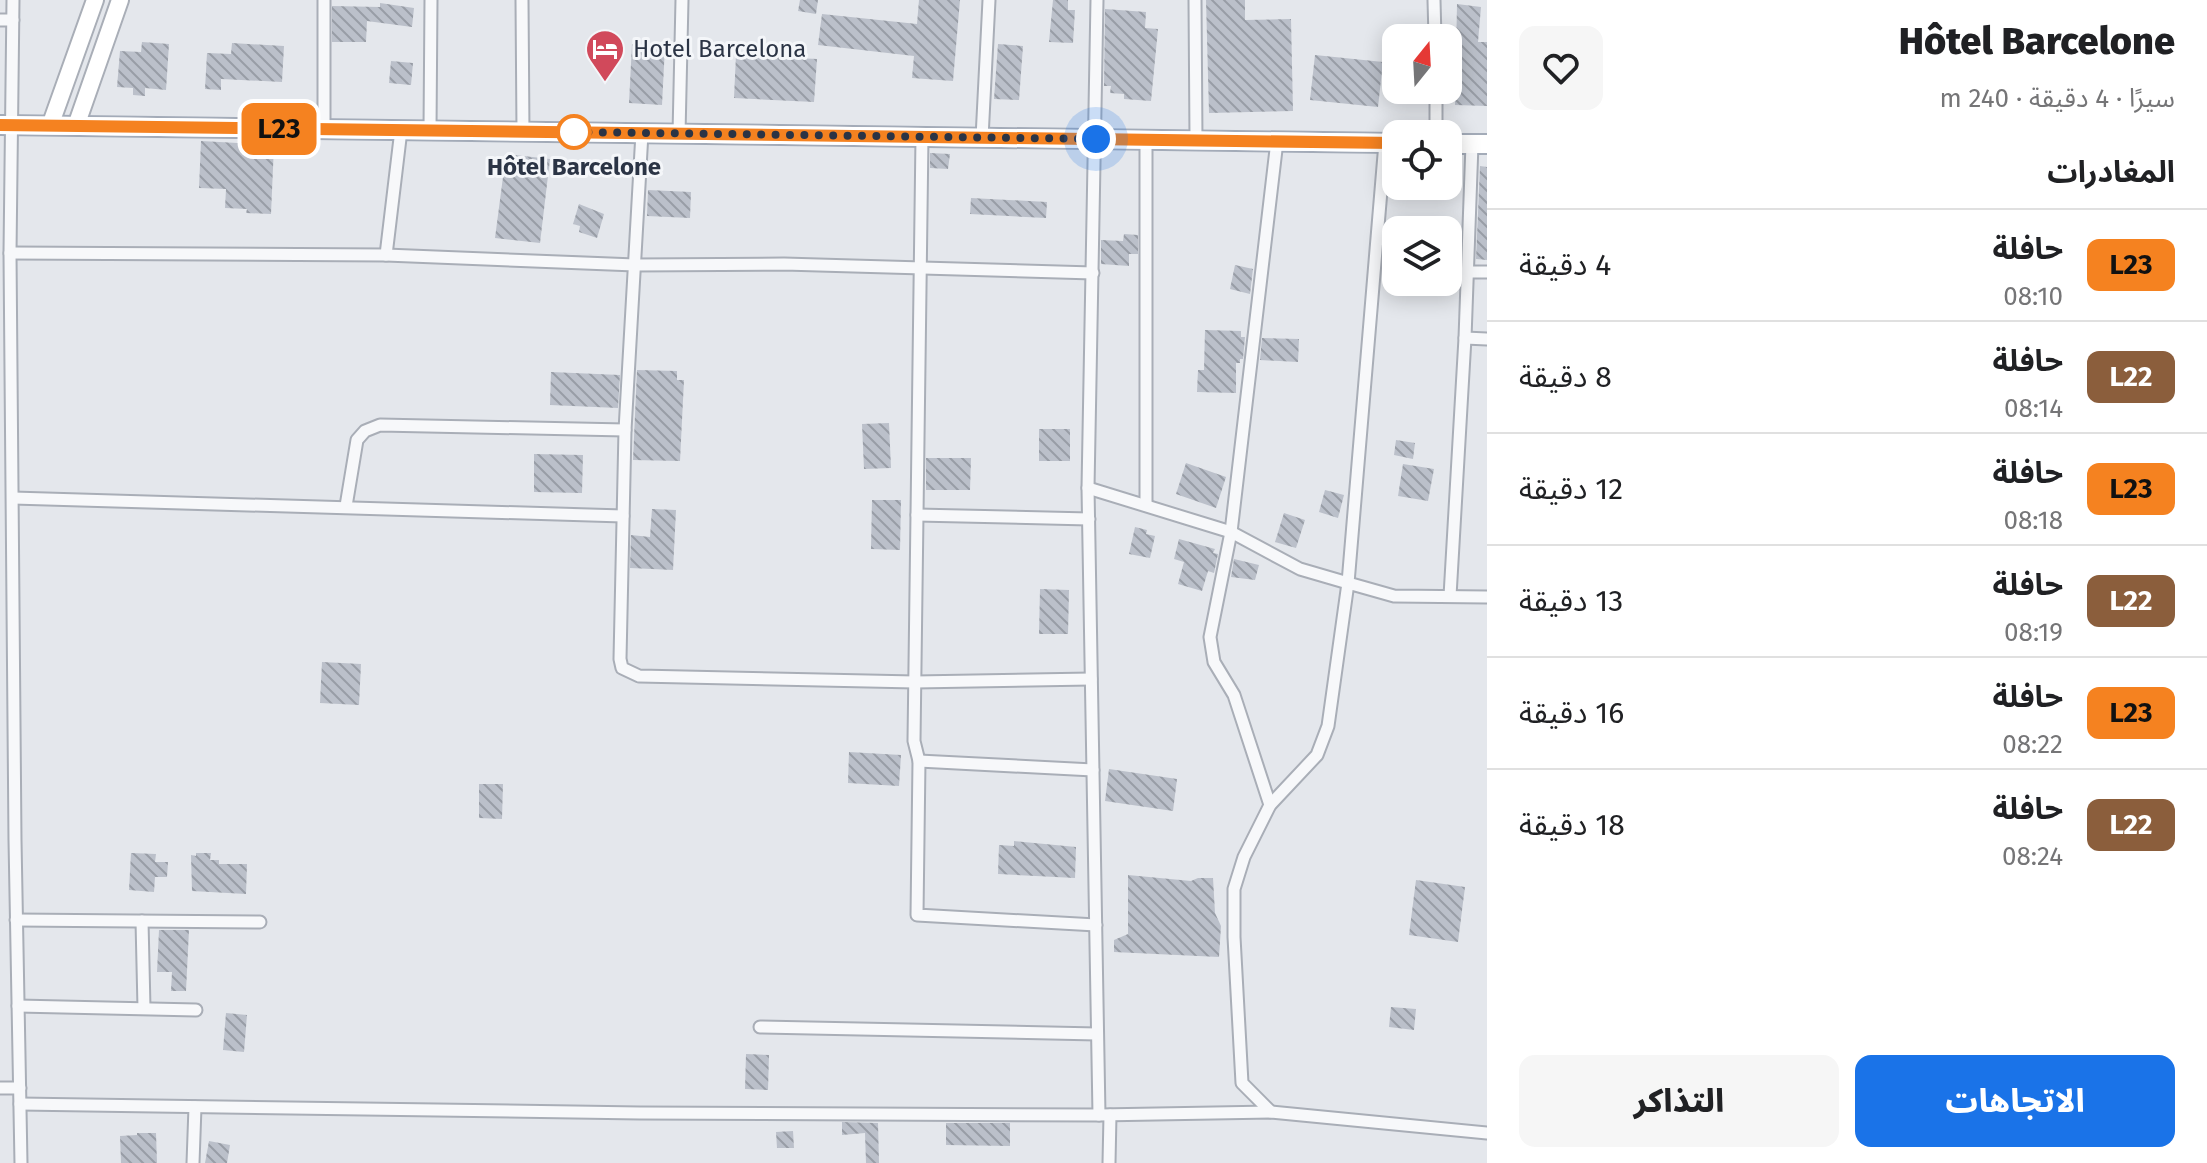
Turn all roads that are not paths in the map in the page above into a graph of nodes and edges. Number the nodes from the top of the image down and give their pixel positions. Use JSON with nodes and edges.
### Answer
{"nodes":[{"id":1,"x":13,"y":0,"type":"edge"},
{"id":2,"x":95,"y":0,"type":"edge"},
{"id":3,"x":120,"y":0,"type":"edge"},
{"id":4,"x":324,"y":0,"type":"edge"},
{"id":5,"x":431,"y":0,"type":"edge"},
{"id":6,"x":522,"y":0,"type":"edge"},
{"id":7,"x":682,"y":0,"type":"edge"},
{"id":8,"x":989,"y":0,"type":"edge"},
{"id":9,"x":1097,"y":0,"type":"edge"},
{"id":10,"x":1195,"y":0,"type":"edge"},
{"id":11,"x":1434,"y":0,"type":"edge"},
{"id":12,"x":6,"y":20,"type":"edge"},
{"id":13,"x":1435,"y":24,"type":"edge"},
{"id":14,"x":5,"y":125,"type":"edge"},
{"id":15,"x":50,"y":126,"type":"junction"},
{"id":16,"x":76,"y":126,"type":"junction"},
{"id":17,"x":324,"y":129,"type":"junction"},
{"id":18,"x":401,"y":130,"type":"junction"},
{"id":19,"x":430,"y":130,"type":"junction"},
{"id":20,"x":523,"y":132,"type":"junction"},
{"id":21,"x":642,"y":133,"type":"junction"},
{"id":22,"x":679,"y":134,"type":"junction"},
{"id":23,"x":922,"y":137,"type":"junction"},
{"id":24,"x":982,"y":138,"type":"junction"},
{"id":25,"x":1096,"y":139,"type":"junction"},
{"id":26,"x":1196,"y":139,"type":"junction"},
{"id":27,"x":1146,"y":140,"type":"junction"},
{"id":28,"x":1277,"y":141,"type":"junction"},
{"id":29,"x":1382,"y":143,"type":"edge"},
{"id":30,"x":1480,"y":144,"type":"edge"},
{"id":31,"x":1385,"y":200,"type":"edge"},
{"id":32,"x":10,"y":253,"type":"junction"},
{"id":33,"x":386,"y":255,"type":"junction"},
{"id":34,"x":635,"y":265,"type":"junction"},
{"id":35,"x":920,"y":267,"type":"junction"},
{"id":36,"x":1467,"y":272,"type":"junction"},
{"id":37,"x":1487,"y":272,"type":"edge"},
{"id":38,"x":1093,"y":273,"type":"junction"},
{"id":39,"x":1465,"y":338,"type":"junction"},
{"id":40,"x":1487,"y":339,"type":"edge"},
{"id":41,"x":625,"y":430,"type":"junction"},
{"id":42,"x":1088,"y":488,"type":"junction"},
{"id":43,"x":13,"y":498,"type":"junction"},
{"id":44,"x":1146,"y":505,"type":"junction"},
{"id":45,"x":346,"y":506,"type":"junction"},
{"id":46,"x":917,"y":515,"type":"junction"},
{"id":47,"x":623,"y":516,"type":"junction"},
{"id":48,"x":1089,"y":519,"type":"junction"},
{"id":49,"x":1231,"y":532,"type":"junction"},
{"id":50,"x":1348,"y":583,"type":"junction"},
{"id":51,"x":1450,"y":596,"type":"junction"},
{"id":52,"x":1487,"y":597,"type":"edge"},
{"id":53,"x":1091,"y":679,"type":"junction"},
{"id":54,"x":915,"y":682,"type":"junction"},
{"id":55,"x":919,"y":761,"type":"junction"},
{"id":56,"x":1093,"y":770,"type":"junction"},
{"id":57,"x":1270,"y":805,"type":"junction"},
{"id":58,"x":16,"y":920,"type":"junction"},
{"id":59,"x":142,"y":921,"type":"junction"},
{"id":60,"x":260,"y":922,"type":"dead end"},
{"id":61,"x":1096,"y":925,"type":"junction"},
{"id":62,"x":18,"y":1006,"type":"junction"},
{"id":63,"x":144,"y":1008,"type":"junction"},
{"id":64,"x":196,"y":1010,"type":"dead end"},
{"id":65,"x":760,"y":1027,"type":"dead end"},
{"id":66,"x":1097,"y":1034,"type":"junction"},
{"id":67,"x":0,"y":1088,"type":"edge"},
{"id":68,"x":20,"y":1088,"type":"junction"},
{"id":69,"x":20,"y":1104,"type":"junction"},
{"id":70,"x":195,"y":1107,"type":"junction"},
{"id":71,"x":1271,"y":1112,"type":"junction"},
{"id":72,"x":1105,"y":1115,"type":"junction"},
{"id":73,"x":1487,"y":1133,"type":"edge"},
{"id":74,"x":21,"y":1163,"type":"edge"},
{"id":75,"x":193,"y":1163,"type":"edge"},
{"id":76,"x":1109,"y":1163,"type":"edge"}],
"edges":[{"from":1,"to":12,"type":"street"},
{"from":2,"to":15,"type":"street"},
{"from":3,"to":16,"type":"street"},
{"from":4,"to":17,"type":"street"},
{"from":5,"to":19,"type":"street"},
{"from":6,"to":20,"type":"street"},
{"from":7,"to":22,"type":"street"},
{"from":8,"to":24,"type":"street"},
{"from":9,"to":25,"type":"street"},
{"from":10,"to":26,"type":"street"},
{"from":11,"to":13,"type":"street"},
{"from":12,"to":14,"type":"street"},
{"from":14,"to":15,"type":"main road"},
{"from":14,"to":32,"type":"street"},
{"from":15,"to":16,"type":"main road"},
{"from":16,"to":17,"type":"main road"},
{"from":17,"to":18,"type":"main road"},
{"from":18,"to":19,"type":"main road"},
{"from":18,"to":33,"type":"street"},
{"from":19,"to":20,"type":"main road"},
{"from":20,"to":21,"type":"main road"},
{"from":21,"to":22,"type":"main road"},
{"from":21,"to":34,"type":"street"},
{"from":22,"to":23,"type":"main road"},
{"from":23,"to":24,"type":"main road"},
{"from":23,"to":35,"type":"street"},
{"from":24,"to":25,"type":"main road"},
{"from":25,"to":27,"type":"main road"},
{"from":25,"to":38,"type":"street"},
{"from":26,"to":27,"type":"main road"},
{"from":26,"to":28,"type":"main road"},
{"from":27,"to":44,"type":"street"},
{"from":28,"to":29,"type":"main road"},
{"from":28,"to":49,"type":"street"},
{"from":30,"to":36,"type":"street"},
{"from":31,"to":50,"type":"street"},
{"from":32,"to":33,"type":"street"},
{"from":32,"to":43,"type":"street"},
{"from":33,"to":34,"type":"street"},
{"from":34,"to":35,"type":"street"},
{"from":34,"to":41,"type":"street"},
{"from":35,"to":38,"type":"street"},
{"from":35,"to":46,"type":"street"},
{"from":36,"to":37,"type":"street"},
{"from":36,"to":39,"type":"street"},
{"from":38,"to":42,"type":"street"},
{"from":39,"to":40,"type":"street"},
{"from":39,"to":51,"type":"street"},
{"from":41,"to":45,"type":"street"},
{"from":41,"to":47,"type":"street"},
{"from":42,"to":44,"type":"street"},
{"from":42,"to":48,"type":"street"},
{"from":43,"to":45,"type":"street"},
{"from":43,"to":58,"type":"street"},
{"from":44,"to":49,"type":"street"},
{"from":45,"to":47,"type":"street"},
{"from":46,"to":48,"type":"street"},
{"from":46,"to":54,"type":"street"},
{"from":47,"to":54,"type":"street"},
{"from":48,"to":53,"type":"street"},
{"from":49,"to":50,"type":"street"},
{"from":49,"to":57,"type":"street"},
{"from":50,"to":51,"type":"street"},
{"from":50,"to":57,"type":"street"},
{"from":51,"to":52,"type":"street"},
{"from":53,"to":54,"type":"street"},
{"from":53,"to":56,"type":"street"},
{"from":54,"to":55,"type":"street"},
{"from":55,"to":56,"type":"street"},
{"from":55,"to":61,"type":"street"},
{"from":56,"to":61,"type":"street"},
{"from":57,"to":71,"type":"street"},
{"from":58,"to":59,"type":"street"},
{"from":58,"to":62,"type":"street"},
{"from":59,"to":60,"type":"street"},
{"from":59,"to":63,"type":"street"},
{"from":61,"to":66,"type":"street"},
{"from":62,"to":63,"type":"street"},
{"from":62,"to":68,"type":"street"},
{"from":63,"to":64,"type":"street"},
{"from":65,"to":66,"type":"street"},
{"from":66,"to":72,"type":"street"},
{"from":67,"to":68,"type":"street"},
{"from":68,"to":69,"type":"street"},
{"from":69,"to":70,"type":"street"},
{"from":69,"to":74,"type":"street"},
{"from":70,"to":72,"type":"street"},
{"from":70,"to":75,"type":"street"},
{"from":71,"to":72,"type":"street"},
{"from":71,"to":73,"type":"street"},
{"from":72,"to":76,"type":"street"}]}
